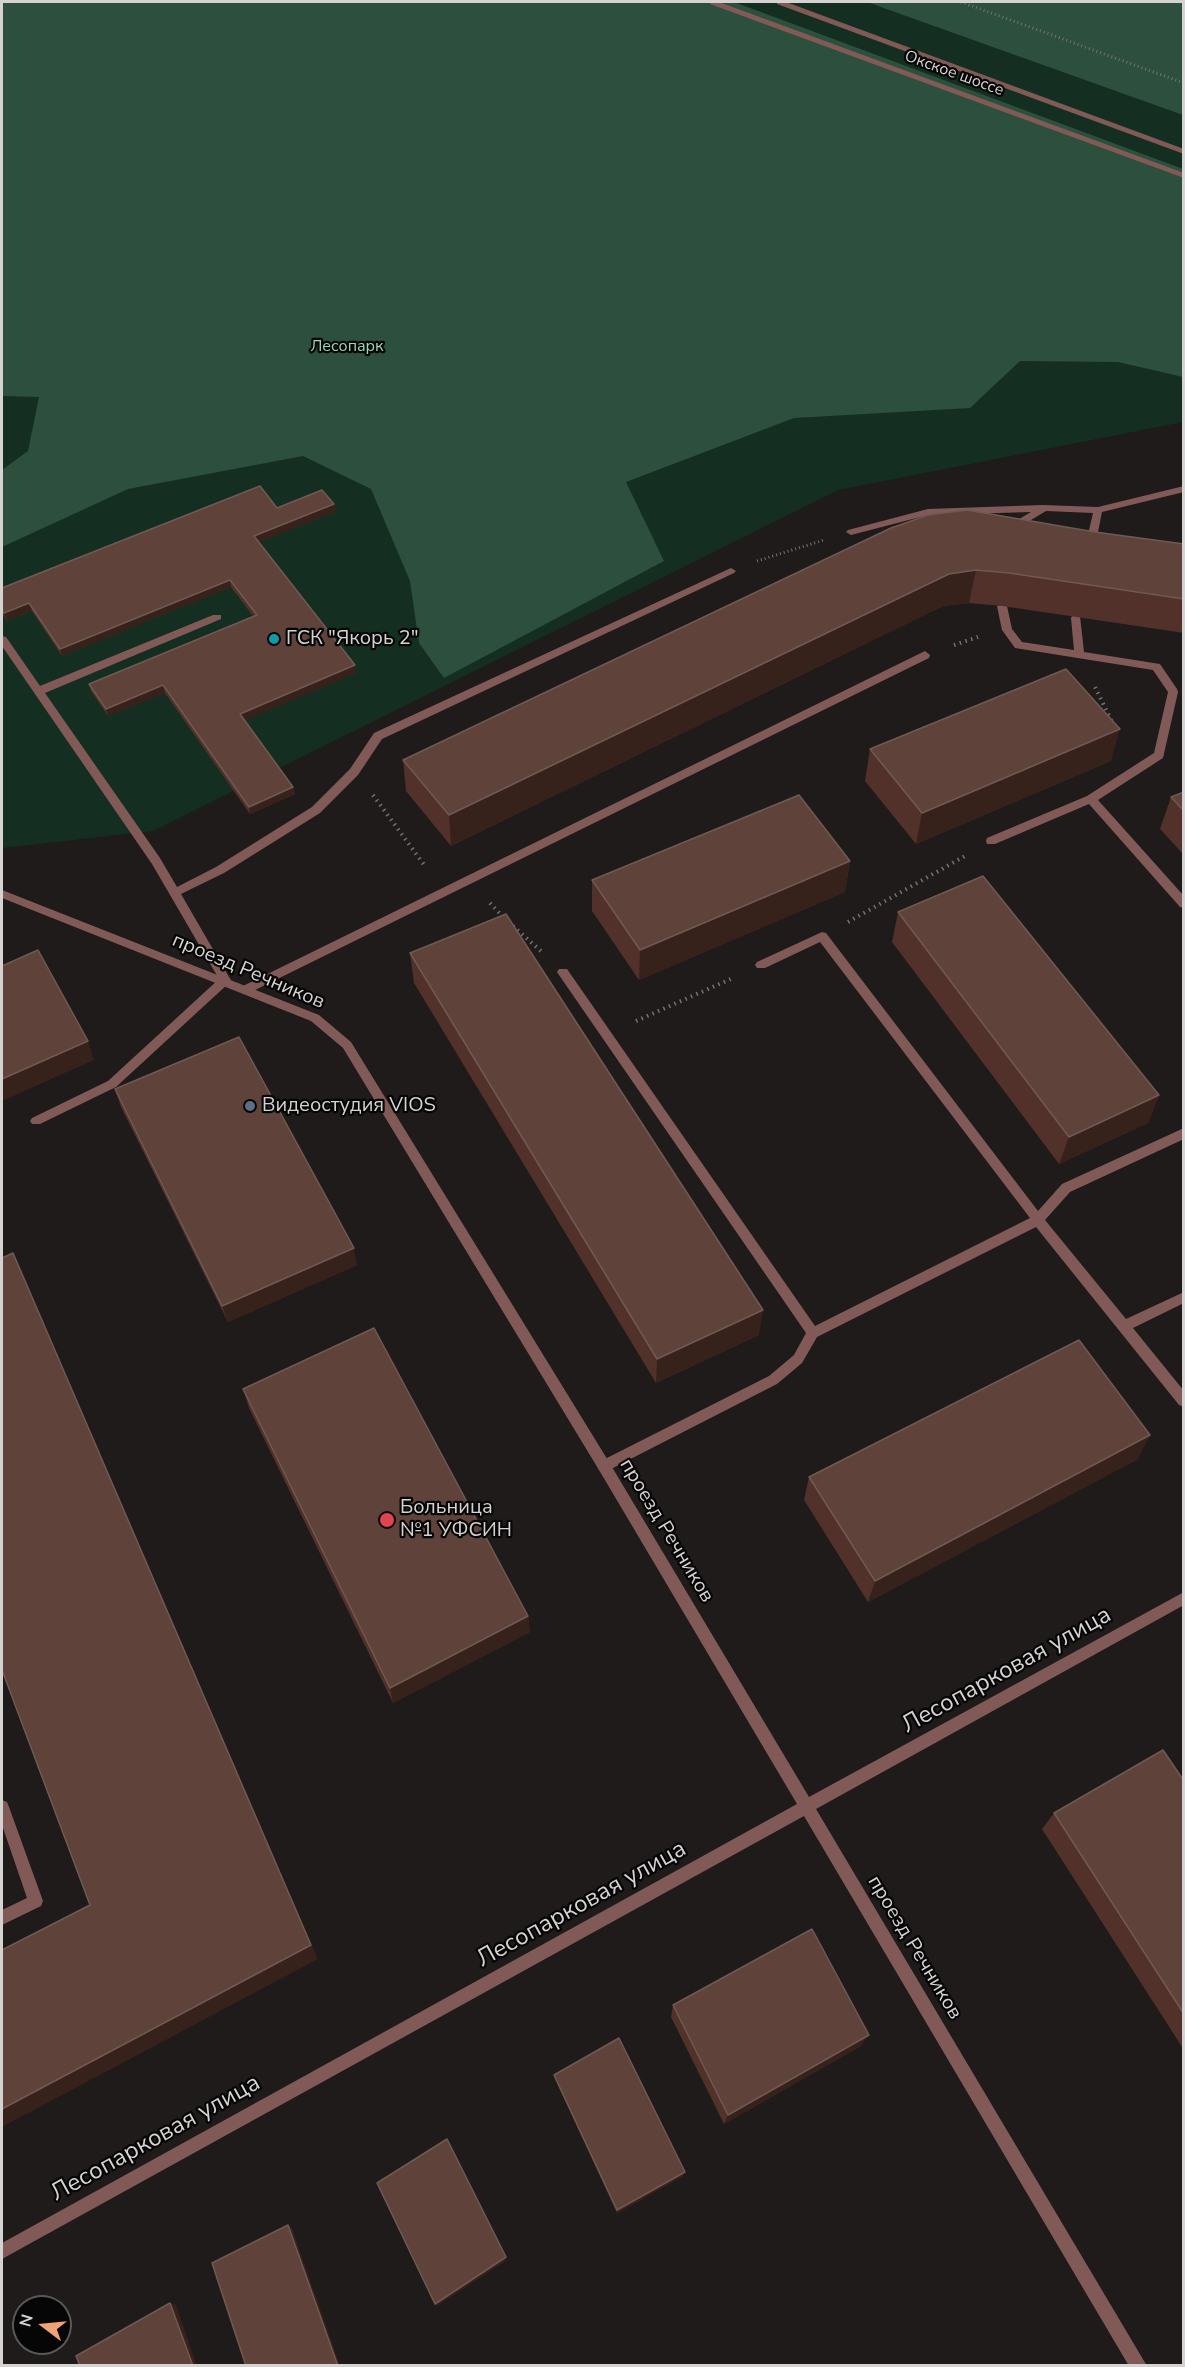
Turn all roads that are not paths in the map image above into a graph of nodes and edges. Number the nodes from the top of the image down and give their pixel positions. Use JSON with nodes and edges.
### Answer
{"nodes":[{"id":1,"x":713,"y":2,"type":"edge"},
{"id":2,"x":780,"y":2,"type":"edge"},
{"id":3,"x":1184,"y":152,"type":"edge"},
{"id":4,"x":1184,"y":176,"type":"edge"},
{"id":5,"x":1184,"y":489,"type":"edge"},
{"id":6,"x":1044,"y":508,"type":"junction"},
{"id":7,"x":1098,"y":510,"type":"junction"},
{"id":8,"x":851,"y":532,"type":"road end"},
{"id":9,"x":1011,"y":541,"type":"edge"},
{"id":10,"x":1089,"y":554,"type":"edge"},
{"id":11,"x":731,"y":571,"type":"road end"},
{"id":12,"x":1002,"y":606,"type":"edge"},
{"id":13,"x":217,"y":617,"type":"dead end"},
{"id":14,"x":1076,"y":618,"type":"edge"},
{"id":15,"x":2,"y":639,"type":"edge"},
{"id":16,"x":1079,"y":654,"type":"junction"},
{"id":17,"x":925,"y":655,"type":"dead end"},
{"id":18,"x":39,"y":691,"type":"junction"},
{"id":19,"x":1091,"y":799,"type":"junction"},
{"id":20,"x":992,"y":841,"type":"road end"},
{"id":21,"x":174,"y":893,"type":"junction"},
{"id":22,"x":2,"y":894,"type":"edge"},
{"id":23,"x":1184,"y":904,"type":"edge"},
{"id":24,"x":761,"y":965,"type":"road end"},
{"id":25,"x":563,"y":972,"type":"dead end"},
{"id":26,"x":225,"y":980,"type":"junction"},
{"id":27,"x":247,"y":989,"type":"junction"},
{"id":28,"x":36,"y":1121,"type":"dead end"},
{"id":29,"x":1184,"y":1133,"type":"edge"},
{"id":30,"x":1038,"y":1220,"type":"junction"},
{"id":31,"x":1184,"y":1297,"type":"edge"},
{"id":32,"x":1124,"y":1326,"type":"junction"},
{"id":33,"x":813,"y":1333,"type":"junction"},
{"id":34,"x":1184,"y":1401,"type":"edge"},
{"id":35,"x":604,"y":1466,"type":"junction"},
{"id":36,"x":1184,"y":1598,"type":"edge"},
{"id":37,"x":2,"y":1807,"type":"edge"},
{"id":38,"x":808,"y":1808,"type":"junction"},
{"id":39,"x":2,"y":1918,"type":"edge"},
{"id":40,"x":2,"y":2251,"type":"edge"},
{"id":41,"x":1139,"y":2366,"type":"edge"}],
"edges":[{"from":1,"to":4,"type":"street","name":"Окское шоссе"},
{"from":2,"to":3,"type":"street"},
{"from":5,"to":7,"type":"street"},
{"from":6,"to":7,"type":"street"},
{"from":6,"to":8,"type":"street"},
{"from":6,"to":9,"type":"street"},
{"from":7,"to":10,"type":"street"},
{"from":11,"to":21,"type":"street"},
{"from":12,"to":16,"type":"street"},
{"from":13,"to":18,"type":"street"},
{"from":14,"to":16,"type":"street"},
{"from":15,"to":18,"type":"street"},
{"from":16,"to":19,"type":"street"},
{"from":17,"to":27,"type":"street"},
{"from":18,"to":21,"type":"street"},
{"from":19,"to":20,"type":"street"},
{"from":19,"to":23,"type":"street"},
{"from":21,"to":26,"type":"street"},
{"from":22,"to":26,"type":"street","name":"проезд Речников"},
{"from":24,"to":30,"type":"street"},
{"from":25,"to":33,"type":"street"},
{"from":26,"to":27,"type":"street","name":"проезд Речников"},
{"from":26,"to":28,"type":"street"},
{"from":27,"to":35,"type":"street","name":"проезд Речников"},
{"from":29,"to":30,"type":"street"},
{"from":30,"to":32,"type":"street"},
{"from":30,"to":33,"type":"street"},
{"from":31,"to":32,"type":"street"},
{"from":32,"to":34,"type":"street"},
{"from":33,"to":35,"type":"street"},
{"from":35,"to":38,"type":"street","name":"проезд Речников"},
{"from":36,"to":38,"type":"street","name":"Лесопарковая улица"},
{"from":37,"to":39,"type":"street"},
{"from":38,"to":40,"type":"street","name":"Лесопарковая улица"},
{"from":38,"to":41,"type":"street","name":"проезд Речников"}]}
